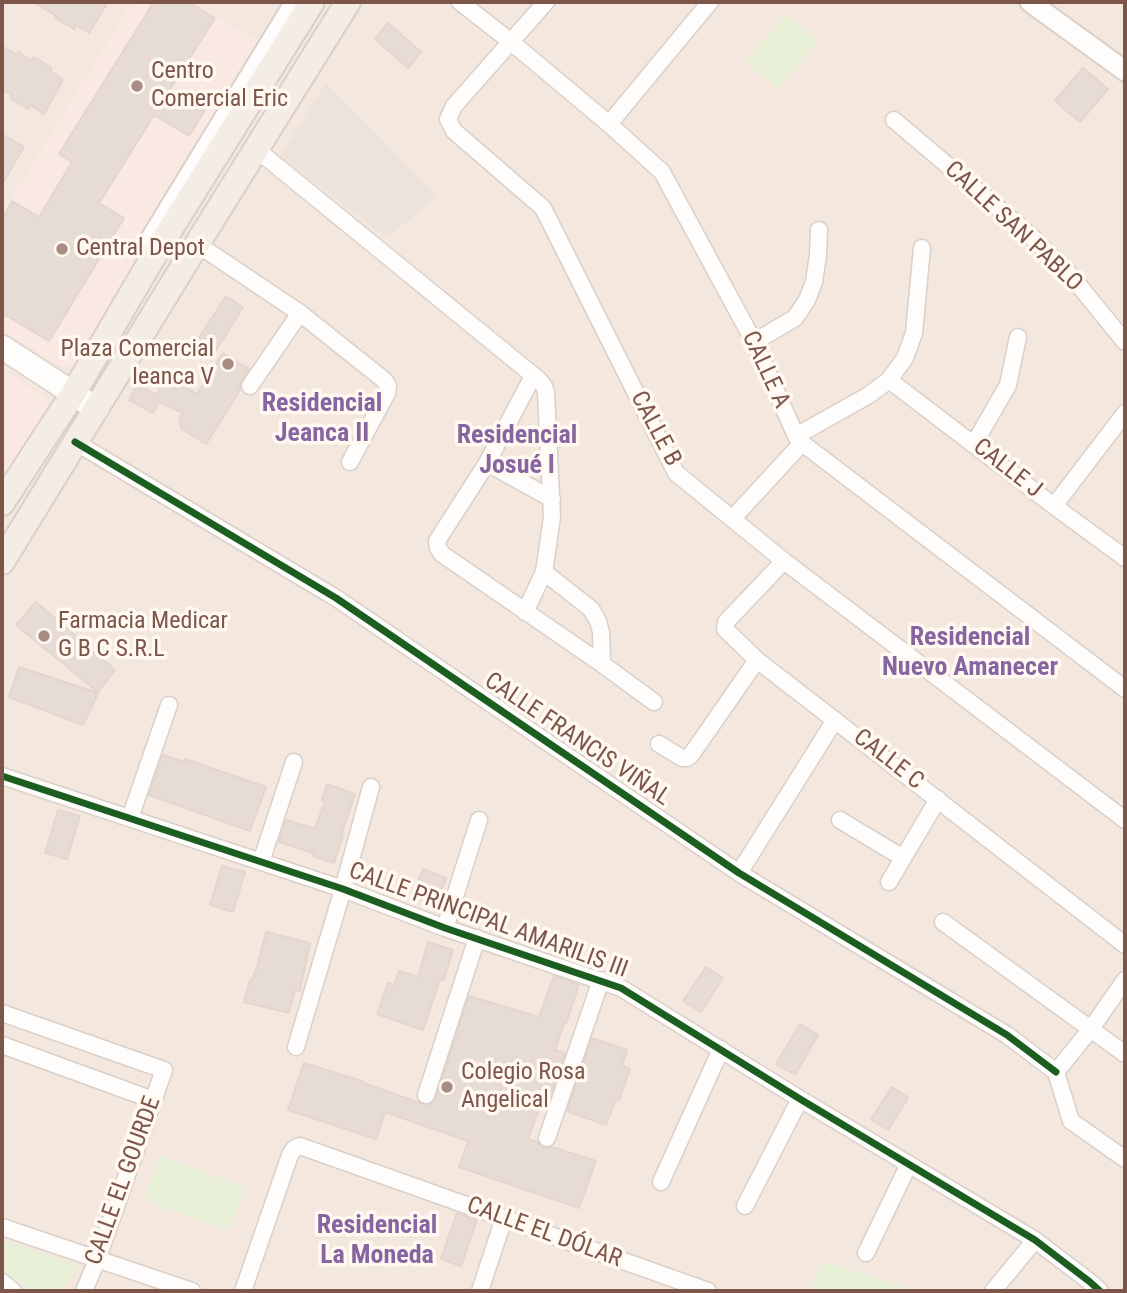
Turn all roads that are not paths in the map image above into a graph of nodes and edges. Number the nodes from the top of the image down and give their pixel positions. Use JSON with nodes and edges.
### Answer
{"nodes":[{"id":1,"x":295,"y":2,"type":"edge"},
{"id":2,"x":312,"y":2,"type":"edge"},
{"id":3,"x":348,"y":2,"type":"edge"},
{"id":4,"x":460,"y":2,"type":"edge"},
{"id":5,"x":546,"y":2,"type":"edge"},
{"id":6,"x":710,"y":2,"type":"edge"},
{"id":7,"x":1038,"y":4,"type":"edge"},
{"id":8,"x":510,"y":41,"type":"junction"},
{"id":9,"x":1125,"y":71,"type":"edge"},
{"id":10,"x":894,"y":120,"type":"dead end"},
{"id":11,"x":609,"y":124,"type":"junction"},
{"id":12,"x":256,"y":149,"type":"junction"},
{"id":13,"x":819,"y":230,"type":"dead end"},
{"id":14,"x":197,"y":244,"type":"junction"},
{"id":15,"x":922,"y":248,"type":"dead end"},
{"id":16,"x":300,"y":313,"type":"junction"},
{"id":17,"x":1018,"y":337,"type":"dead end"},
{"id":18,"x":754,"y":342,"type":"junction"},
{"id":19,"x":1125,"y":342,"type":"edge"},
{"id":20,"x":2,"y":347,"type":"edge"},
{"id":21,"x":533,"y":376,"type":"junction"},
{"id":22,"x":889,"y":380,"type":"junction"},
{"id":23,"x":250,"y":386,"type":"dead end"},
{"id":24,"x":69,"y":391,"type":"junction"},
{"id":25,"x":97,"y":409,"type":"junction"},
{"id":26,"x":1125,"y":413,"type":"edge"},
{"id":27,"x":799,"y":440,"type":"junction"},
{"id":28,"x":75,"y":442,"type":"junction"},
{"id":29,"x":974,"y":444,"type":"junction"},
{"id":30,"x":350,"y":463,"type":"dead end"},
{"id":31,"x":487,"y":463,"type":"junction"},
{"id":32,"x":2,"y":487,"type":"edge"},
{"id":33,"x":552,"y":499,"type":"junction"},
{"id":34,"x":2,"y":503,"type":"edge"},
{"id":35,"x":1054,"y":506,"type":"junction"},
{"id":36,"x":733,"y":518,"type":"junction"},
{"id":37,"x":1125,"y":558,"type":"edge"},
{"id":38,"x":784,"y":561,"type":"junction"},
{"id":39,"x":2,"y":562,"type":"edge"},
{"id":40,"x":544,"y":572,"type":"junction"},
{"id":41,"x":525,"y":612,"type":"junction"},
{"id":42,"x":757,"y":660,"type":"junction"},
{"id":43,"x":602,"y":664,"type":"junction"},
{"id":44,"x":1125,"y":688,"type":"edge"},
{"id":45,"x":654,"y":702,"type":"dead end"},
{"id":46,"x":169,"y":705,"type":"dead end"},
{"id":47,"x":835,"y":720,"type":"junction"},
{"id":48,"x":659,"y":744,"type":"dead end"},
{"id":49,"x":294,"y":762,"type":"dead end"},
{"id":50,"x":2,"y":776,"type":"edge"},
{"id":51,"x":371,"y":787,"type":"dead end"},
{"id":52,"x":938,"y":799,"type":"junction"},
{"id":53,"x":131,"y":818,"type":"junction"},
{"id":54,"x":479,"y":820,"type":"dead end"},
{"id":55,"x":840,"y":820,"type":"dead end"},
{"id":56,"x":1125,"y":820,"type":"edge"},
{"id":57,"x":903,"y":858,"type":"junction"},
{"id":58,"x":261,"y":862,"type":"junction"},
{"id":59,"x":739,"y":873,"type":"junction"},
{"id":60,"x":890,"y":882,"type":"dead end"},
{"id":61,"x":343,"y":889,"type":"junction"},
{"id":62,"x":943,"y":922,"type":"dead end"},
{"id":63,"x":445,"y":928,"type":"junction"},
{"id":64,"x":477,"y":938,"type":"junction"},
{"id":65,"x":1125,"y":945,"type":"edge"},
{"id":66,"x":1125,"y":979,"type":"edge"},
{"id":67,"x":601,"y":980,"type":"junction"},
{"id":68,"x":2,"y":1013,"type":"edge"},
{"id":69,"x":1090,"y":1030,"type":"junction"},
{"id":70,"x":2,"y":1045,"type":"edge"},
{"id":71,"x":296,"y":1047,"type":"dead end"},
{"id":72,"x":721,"y":1049,"type":"junction"},
{"id":73,"x":1125,"y":1054,"type":"edge"},
{"id":74,"x":1056,"y":1072,"type":"junction"},
{"id":75,"x":426,"y":1095,"type":"dead end"},
{"id":76,"x":800,"y":1099,"type":"junction"},
{"id":77,"x":153,"y":1100,"type":"junction"},
{"id":78,"x":547,"y":1138,"type":"dead end"},
{"id":79,"x":1125,"y":1159,"type":"edge"},
{"id":80,"x":909,"y":1164,"type":"junction"},
{"id":81,"x":661,"y":1182,"type":"dead end"},
{"id":82,"x":745,"y":1206,"type":"dead end"},
{"id":83,"x":504,"y":1219,"type":"junction"},
{"id":84,"x":2,"y":1227,"type":"edge"},
{"id":85,"x":1035,"y":1240,"type":"junction"},
{"id":86,"x":866,"y":1253,"type":"dead end"},
{"id":87,"x":97,"y":1259,"type":"junction"},
{"id":88,"x":2,"y":1282,"type":"edge"},
{"id":89,"x":82,"y":1289,"type":"edge"},
{"id":90,"x":13,"y":1291,"type":"edge"},
{"id":91,"x":192,"y":1291,"type":"edge"},
{"id":92,"x":243,"y":1291,"type":"edge"},
{"id":93,"x":480,"y":1291,"type":"edge"},
{"id":94,"x":706,"y":1291,"type":"edge"},
{"id":95,"x":993,"y":1291,"type":"edge"},
{"id":96,"x":1100,"y":1291,"type":"edge"}],
"edges":[{"from":1,"to":24,"type":"street"},
{"from":2,"to":24,"type":"main road"},
{"from":3,"to":12,"type":"main road"},
{"from":4,"to":8,"type":"street","name":"CALLE A"},
{"from":5,"to":8,"type":"street","name":"CALLE B"},
{"from":6,"to":11,"type":"street"},
{"from":7,"to":9,"type":"street"},
{"from":8,"to":11,"type":"street","name":"CALLE A"},
{"from":8,"to":36,"type":"street","name":"CALLE B"},
{"from":10,"to":19,"type":"street","name":"CALLE SAN PABLO"},
{"from":11,"to":18,"type":"street","name":"CALLE A"},
{"from":12,"to":14,"type":"main road"},
{"from":12,"to":21,"type":"street"},
{"from":13,"to":18,"type":"street"},
{"from":14,"to":16,"type":"street"},
{"from":14,"to":25,"type":"main road"},
{"from":15,"to":22,"type":"street"},
{"from":16,"to":23,"type":"street"},
{"from":16,"to":30,"type":"street"},
{"from":17,"to":29,"type":"street"},
{"from":18,"to":27,"type":"street","name":"CALLE A"},
{"from":20,"to":24,"type":"main road"},
{"from":21,"to":31,"type":"street"},
{"from":21,"to":33,"type":"street"},
{"from":22,"to":27,"type":"street"},
{"from":22,"to":29,"type":"street","name":"CALLE J"},
{"from":24,"to":25,"type":"main road"},
{"from":24,"to":32,"type":"street"},
{"from":24,"to":34,"type":"main road"},
{"from":25,"to":28,"type":"main road"},
{"from":26,"to":35,"type":"street"},
{"from":27,"to":36,"type":"street"},
{"from":27,"to":44,"type":"street","name":"CALLE A"},
{"from":28,"to":39,"type":"main road"},
{"from":28,"to":59,"type":"street","name":"CALLE FRANCIS VIÑAL"},
{"from":29,"to":35,"type":"street","name":"CALLE J"},
{"from":31,"to":33,"type":"street"},
{"from":31,"to":41,"type":"street"},
{"from":33,"to":40,"type":"street"},
{"from":35,"to":37,"type":"street","name":"CALLE J"},
{"from":36,"to":38,"type":"street","name":"CALLE B"},
{"from":38,"to":42,"type":"street","name":"CALLE C"},
{"from":38,"to":56,"type":"street","name":"CALLE B"},
{"from":40,"to":41,"type":"street"},
{"from":40,"to":43,"type":"street"},
{"from":41,"to":43,"type":"street"},
{"from":42,"to":47,"type":"street","name":"CALLE C"},
{"from":42,"to":48,"type":"street"},
{"from":43,"to":45,"type":"street"},
{"from":46,"to":53,"type":"street"},
{"from":47,"to":52,"type":"street","name":"CALLE C"},
{"from":47,"to":59,"type":"street"},
{"from":49,"to":58,"type":"street"},
{"from":50,"to":53,"type":"street","name":"CALLE PRINCIPAL AMARILIS III"},
{"from":51,"to":61,"type":"street"},
{"from":52,"to":57,"type":"street"},
{"from":52,"to":65,"type":"street","name":"CALLE C"},
{"from":53,"to":58,"type":"street","name":"CALLE PRINCIPAL AMARILIS III"},
{"from":54,"to":63,"type":"street"},
{"from":55,"to":57,"type":"street"},
{"from":57,"to":60,"type":"street"},
{"from":58,"to":61,"type":"street","name":"CALLE PRINCIPAL AMARILIS III"},
{"from":59,"to":74,"type":"street","name":"CALLE FRANCIS VIÑAL"},
{"from":61,"to":63,"type":"street","name":"CALLE PRINCIPAL AMARILIS III"},
{"from":61,"to":71,"type":"street"},
{"from":62,"to":69,"type":"street"},
{"from":63,"to":64,"type":"street","name":"CALLE PRINCIPAL AMARILIS III"},
{"from":64,"to":67,"type":"street","name":"CALLE PRINCIPAL AMARILIS III"},
{"from":64,"to":75,"type":"street"},
{"from":66,"to":69,"type":"street"},
{"from":67,"to":72,"type":"street","name":"CALLE PRINCIPAL AMARILIS III"},
{"from":67,"to":78,"type":"street"},
{"from":68,"to":77,"type":"street","name":"CALLE EL GOURDE"},
{"from":69,"to":73,"type":"street"},
{"from":69,"to":74,"type":"street"},
{"from":70,"to":77,"type":"street"},
{"from":72,"to":76,"type":"street","name":"CALLE PRINCIPAL AMARILIS III"},
{"from":72,"to":81,"type":"street"},
{"from":74,"to":79,"type":"street"},
{"from":76,"to":80,"type":"street","name":"CALLE PRINCIPAL AMARILIS III"},
{"from":76,"to":82,"type":"street"},
{"from":77,"to":87,"type":"street","name":"CALLE EL GOURDE"},
{"from":80,"to":85,"type":"street","name":"CALLE PRINCIPAL AMARILIS III"},
{"from":80,"to":86,"type":"street"},
{"from":83,"to":92,"type":"street","name":"CALLE EL DÓLAR"},
{"from":83,"to":93,"type":"street"},
{"from":83,"to":94,"type":"street","name":"CALLE EL DÓLAR"},
{"from":84,"to":87,"type":"street"},
{"from":85,"to":95,"type":"street"},
{"from":85,"to":96,"type":"street","name":"CALLE PRINCIPAL AMARILIS III"},
{"from":87,"to":89,"type":"street","name":"CALLE EL GOURDE"},
{"from":87,"to":91,"type":"street"},
{"from":88,"to":90,"type":"street"}]}
